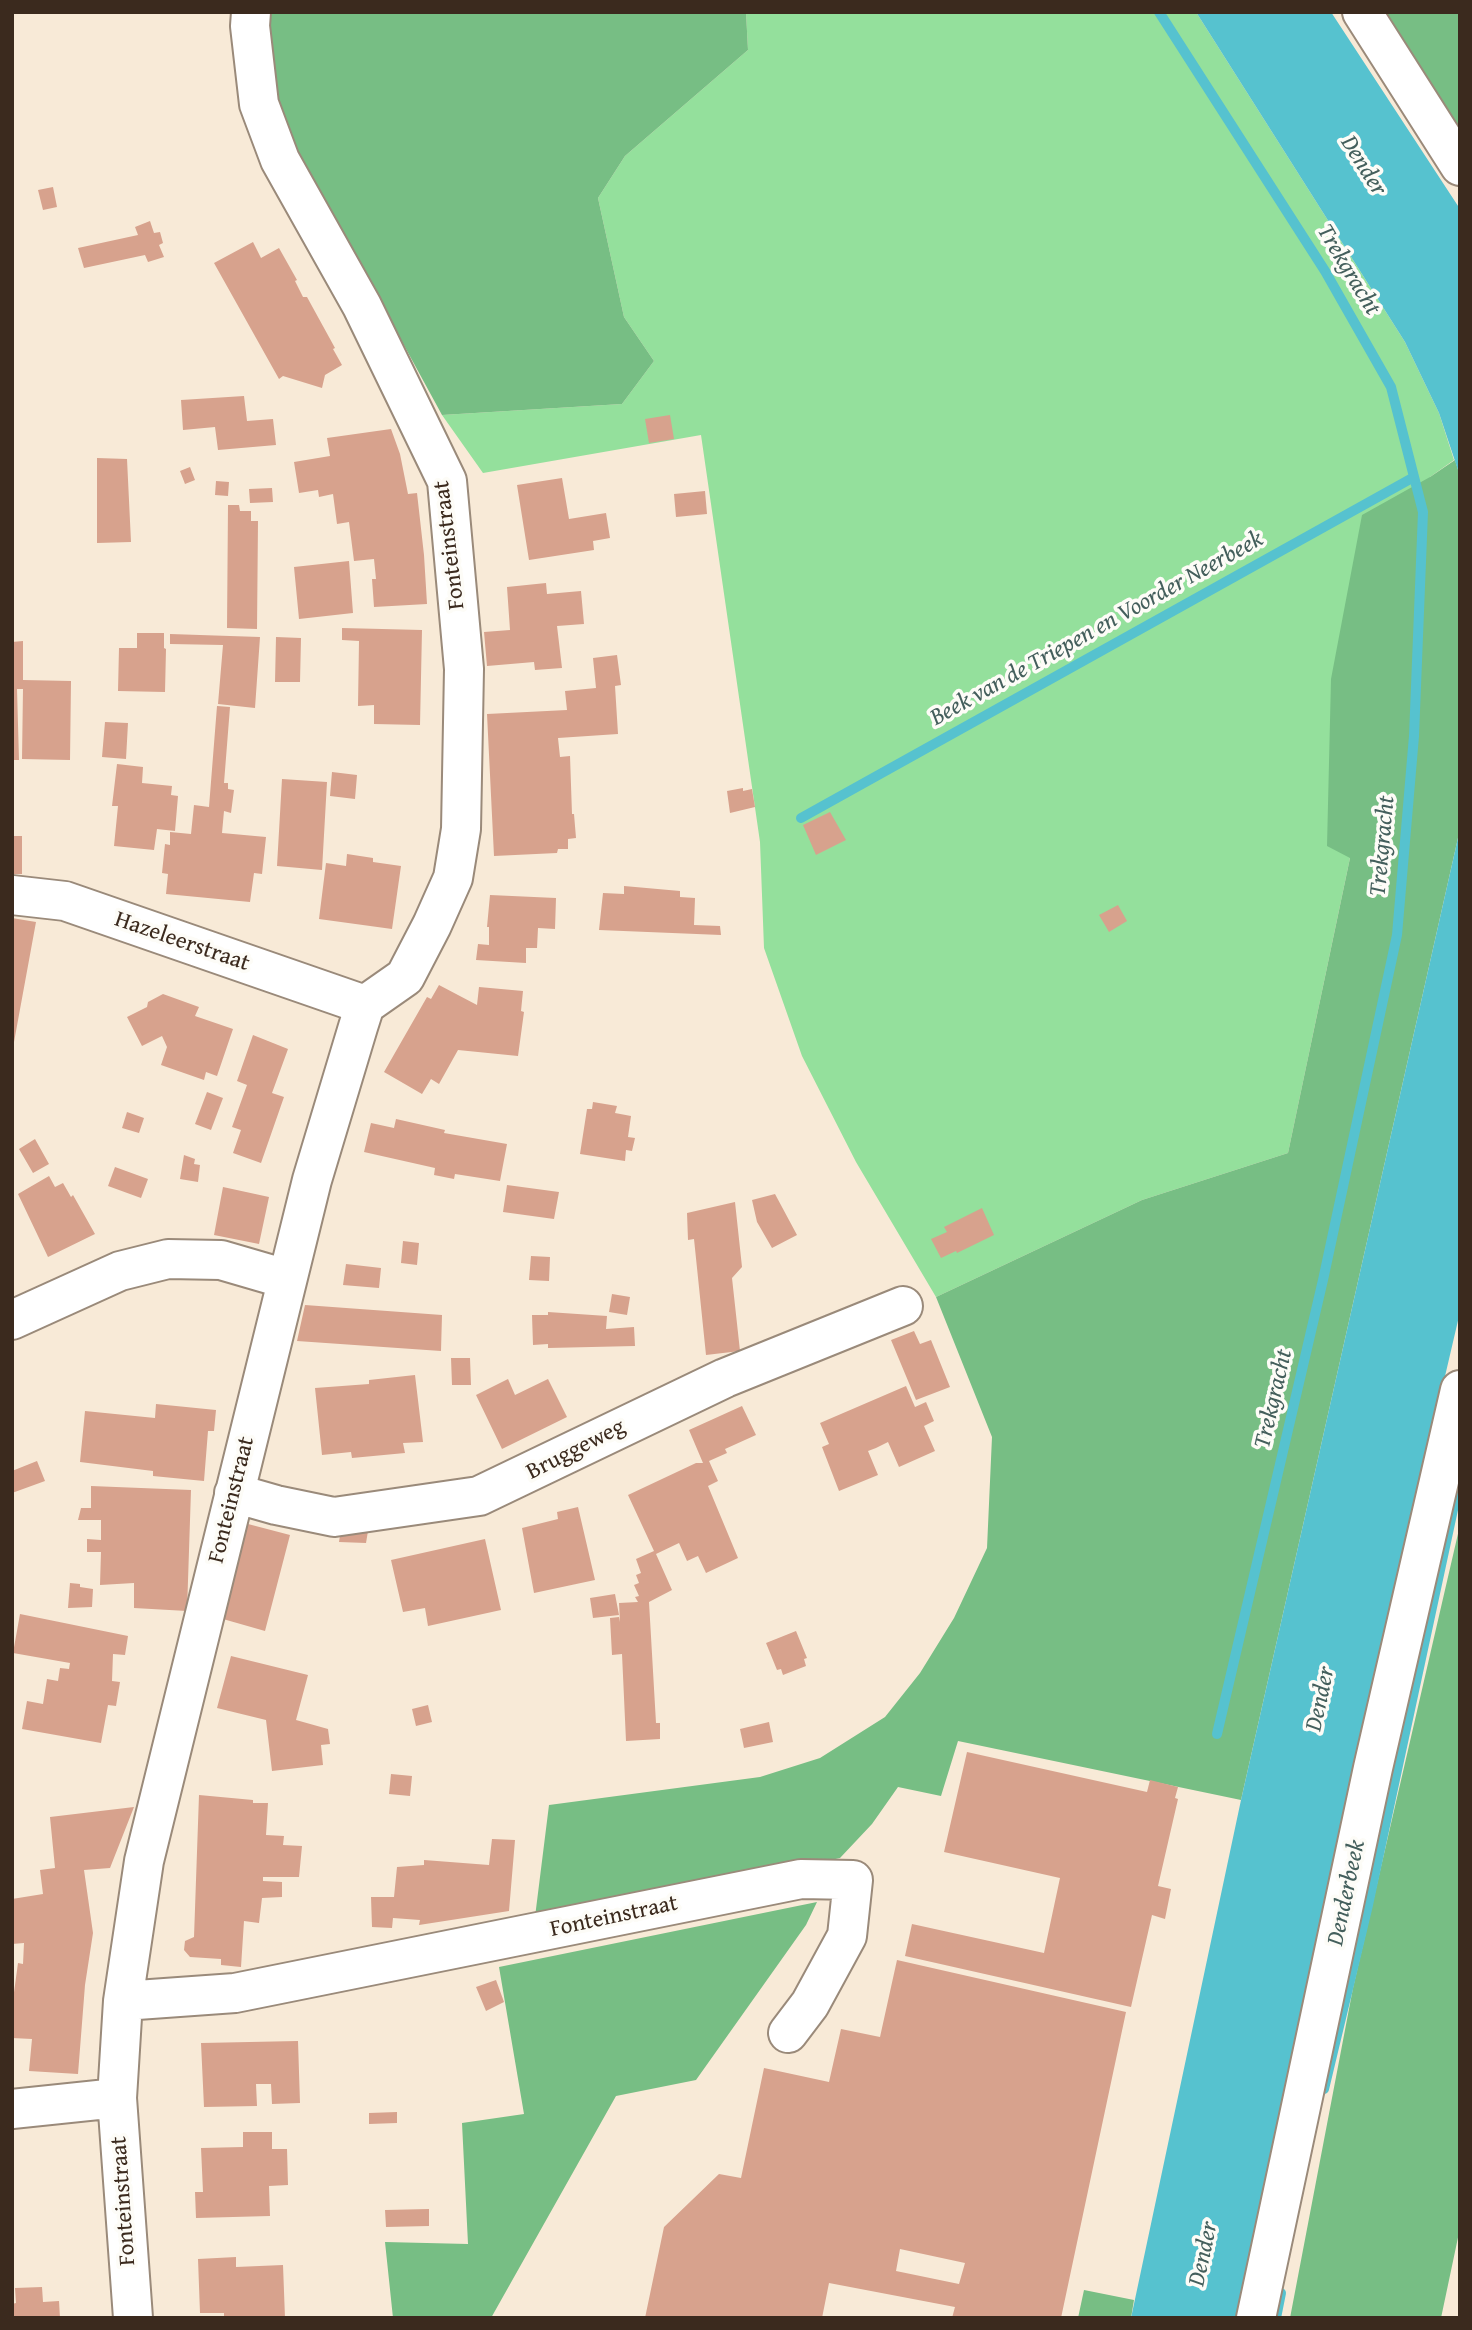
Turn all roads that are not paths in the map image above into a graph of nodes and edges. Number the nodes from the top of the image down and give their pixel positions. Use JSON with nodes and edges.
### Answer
{"nodes":[{"id":1,"x":251,"y":12,"type":"edge"},
{"id":2,"x":1362,"y":12,"type":"edge"},
{"id":3,"x":1460,"y":166,"type":"edge"},
{"id":4,"x":12,"y":895,"type":"edge"},
{"id":5,"x":357,"y":1002,"type":"junction"},
{"id":6,"x":287,"y":1277,"type":"junction"},
{"id":7,"x":903,"y":1306,"type":"dead end"},
{"id":8,"x":12,"y":1320,"type":"edge"},
{"id":9,"x":1460,"y":1390,"type":"edge"},
{"id":10,"x":234,"y":1493,"type":"junction"},
{"id":11,"x":123,"y":2001,"type":"junction"},
{"id":12,"x":788,"y":2034,"type":"dead end"},
{"id":13,"x":117,"y":2098,"type":"junction"},
{"id":14,"x":12,"y":2109,"type":"edge"},
{"id":15,"x":133,"y":2318,"type":"edge"},
{"id":16,"x":1256,"y":2318,"type":"edge"}],
"edges":[{"from":1,"to":5,"type":"street","name":"Fonteinstraat"},
{"from":2,"to":3,"type":"street"},
{"from":4,"to":5,"type":"street","name":"Hazeleerstraat"},
{"from":5,"to":6,"type":"street","name":"Fonteinstraat"},
{"from":6,"to":8,"type":"street"},
{"from":6,"to":10,"type":"street","name":"Fonteinstraat"},
{"from":7,"to":10,"type":"street","name":"Bruggeweg"},
{"from":9,"to":16,"type":"street"},
{"from":10,"to":11,"type":"street","name":"Fonteinstraat"},
{"from":11,"to":12,"type":"street","name":"Fonteinstraat"},
{"from":11,"to":13,"type":"street","name":"Fonteinstraat"},
{"from":13,"to":14,"type":"street"},
{"from":13,"to":15,"type":"street","name":"Fonteinstraat"}]}
